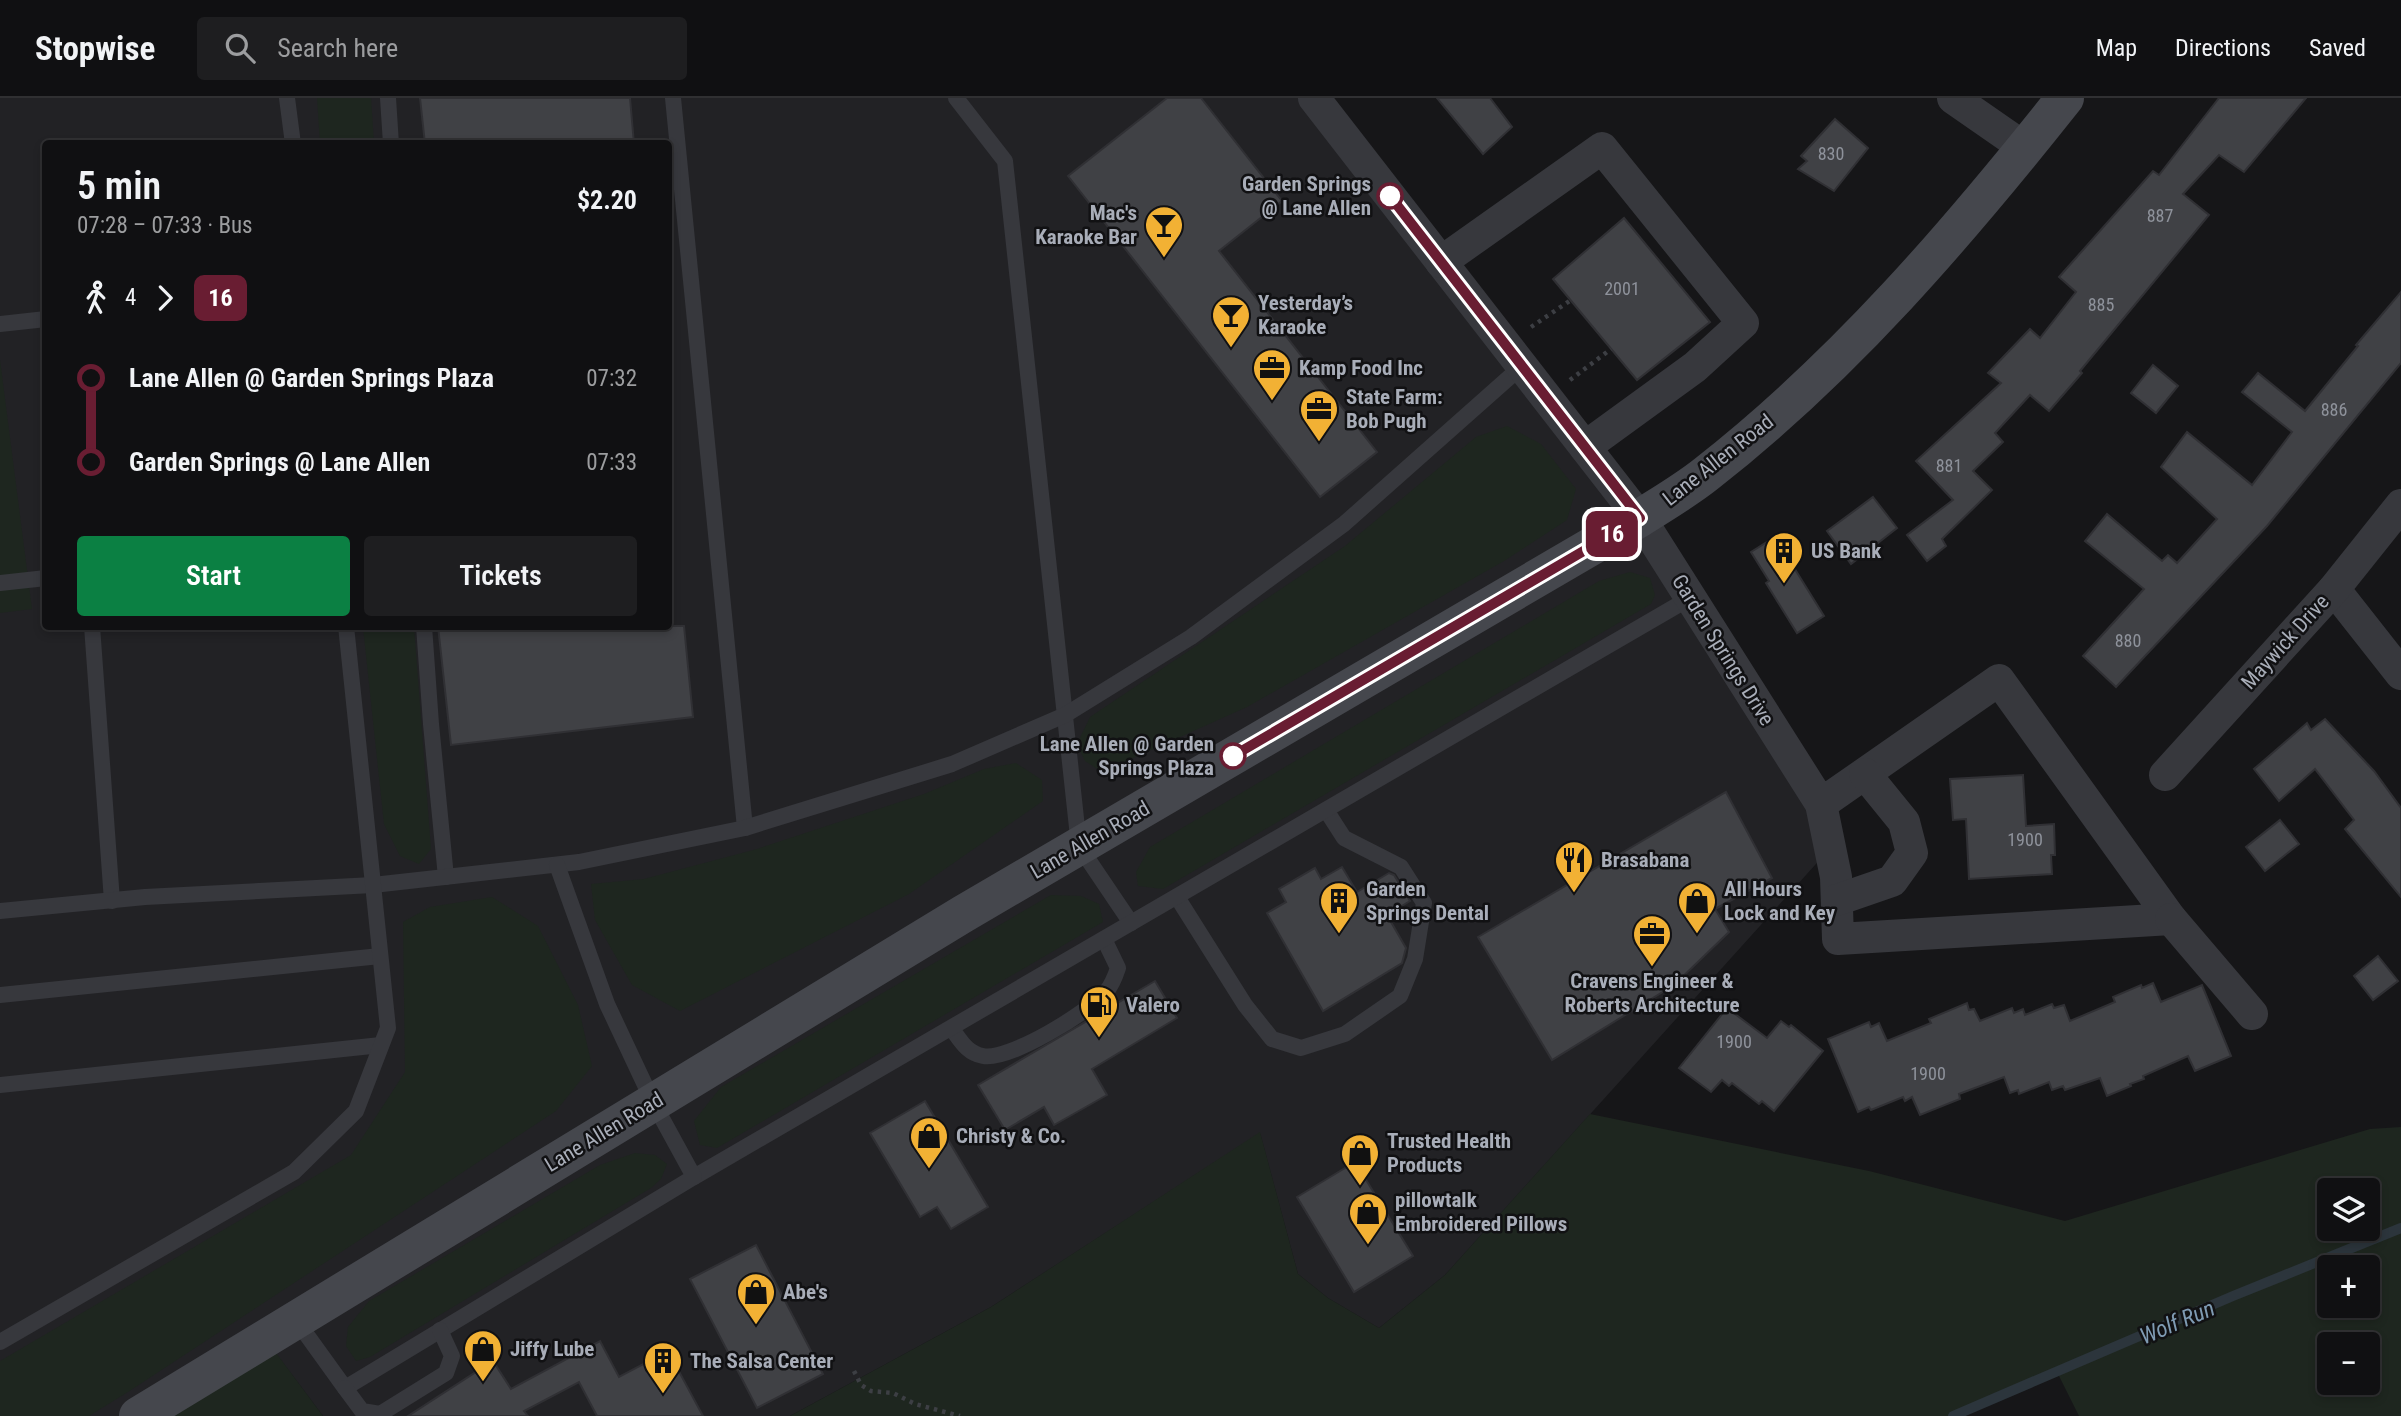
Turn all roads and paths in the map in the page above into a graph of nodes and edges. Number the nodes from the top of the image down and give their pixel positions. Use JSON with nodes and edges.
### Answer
{"nodes":[{"id":1,"x":287,"y":98,"type":"edge"},
{"id":2,"x":388,"y":98,"type":"edge"},
{"id":3,"x":673,"y":98,"type":"edge"},
{"id":4,"x":956,"y":98,"type":"edge"},
{"id":5,"x":1314,"y":98,"type":"edge"},
{"id":6,"x":1953,"y":98,"type":"edge"},
{"id":7,"x":2065,"y":98,"type":"edge"},
{"id":8,"x":292,"y":140,"type":"edge"},
{"id":9,"x":391,"y":140,"type":"edge"},
{"id":10,"x":2025,"y":148,"type":"junction"},
{"id":11,"x":1441,"y":262,"type":"junction"},
{"id":12,"x":1571,"y":300,"type":"dead end"},
{"id":13,"x":42,"y":319,"type":"edge"},
{"id":14,"x":0,"y":324,"type":"edge"},
{"id":15,"x":1611,"y":349,"type":"dead end"},
{"id":16,"x":1514,"y":355,"type":"junction"},
{"id":17,"x":1546,"y":397,"type":"junction"},
{"id":18,"x":1585,"y":447,"type":"junction"},
{"id":19,"x":2401,"y":505,"type":"edge"},
{"id":20,"x":1640,"y":518,"type":"junction"},
{"id":21,"x":42,"y":578,"type":"edge"},
{"id":22,"x":0,"y":583,"type":"edge"},
{"id":23,"x":2334,"y":589,"type":"junction"},
{"id":24,"x":1690,"y":598,"type":"junction"},
{"id":25,"x":92,"y":630,"type":"edge"},
{"id":26,"x":346,"y":630,"type":"edge"},
{"id":27,"x":424,"y":630,"type":"edge"},
{"id":28,"x":2401,"y":674,"type":"edge"},
{"id":29,"x":1065,"y":715,"type":"junction"},
{"id":30,"x":1865,"y":774,"type":"junction"},
{"id":31,"x":2165,"y":775,"type":"dead end"},
{"id":32,"x":1821,"y":804,"type":"junction"},
{"id":33,"x":1326,"y":810,"type":"junction"},
{"id":34,"x":745,"y":828,"type":"junction"},
{"id":35,"x":1079,"y":846,"type":"junction"},
{"id":36,"x":557,"y":864,"type":"junction"},
{"id":37,"x":446,"y":877,"type":"junction"},
{"id":38,"x":373,"y":885,"type":"junction"},
{"id":39,"x":1177,"y":897,"type":"junction"},
{"id":40,"x":1837,"y":900,"type":"junction"},
{"id":41,"x":112,"y":901,"type":"junction"},
{"id":42,"x":0,"y":911,"type":"edge"},
{"id":43,"x":2171,"y":919,"type":"junction"},
{"id":44,"x":1131,"y":923,"type":"junction"},
{"id":45,"x":1104,"y":939,"type":"junction"},
{"id":46,"x":380,"y":956,"type":"junction"},
{"id":47,"x":0,"y":995,"type":"edge"},
{"id":48,"x":2252,"y":1014,"type":"dead end"},
{"id":49,"x":952,"y":1028,"type":"junction"},
{"id":50,"x":381,"y":1045,"type":"junction"},
{"id":51,"x":0,"y":1085,"type":"edge"},
{"id":52,"x":653,"y":1102,"type":"junction"},
{"id":53,"x":694,"y":1177,"type":"junction"},
{"id":54,"x":296,"y":1320,"type":"junction"},
{"id":55,"x":440,"y":1330,"type":"junction"},
{"id":56,"x":0,"y":1342,"type":"edge"},
{"id":57,"x":854,"y":1371,"type":"dead end"},
{"id":58,"x":345,"y":1388,"type":"junction"},
{"id":59,"x":138,"y":1416,"type":"edge"},
{"id":60,"x":960,"y":1416,"type":"edge"}],
"edges":[{"from":1,"to":8,"type":"lane"},
{"from":2,"to":9,"type":"lane"},
{"from":3,"to":34,"type":"lane"},
{"from":4,"to":29,"type":"lane"},
{"from":5,"to":11,"type":"street","name":"Garden Springs Drive"},
{"from":6,"to":10,"type":"street"},
{"from":7,"to":10,"type":"main road","name":"Lane Allen Road"},
{"from":10,"to":20,"type":"main road","name":"Lane Allen Road"},
{"from":11,"to":16,"type":"street","name":"Garden Springs Drive"},
{"from":11,"to":18,"type":"street"},
{"from":12,"to":16,"type":"path"},
{"from":13,"to":14,"type":"lane"},
{"from":15,"to":17,"type":"path"},
{"from":16,"to":17,"type":"street","name":"Garden Springs Drive"},
{"from":16,"to":29,"type":"lane"},
{"from":17,"to":18,"type":"street","name":"Garden Springs Drive"},
{"from":18,"to":20,"type":"street","name":"Garden Springs Drive"},
{"from":19,"to":23,"type":"street","name":"Maywick Drive"},
{"from":20,"to":24,"type":"street","name":"Garden Springs Drive"},
{"from":20,"to":35,"type":"main road","name":"Lane Allen Road"},
{"from":21,"to":22,"type":"lane"},
{"from":23,"to":28,"type":"street"},
{"from":23,"to":31,"type":"street","name":"Maywick Drive"},
{"from":24,"to":32,"type":"street","name":"Garden Springs Drive"},
{"from":24,"to":33,"type":"lane"},
{"from":25,"to":41,"type":"lane"},
{"from":26,"to":38,"type":"lane"},
{"from":27,"to":37,"type":"lane"},
{"from":29,"to":34,"type":"lane"},
{"from":29,"to":35,"type":"lane"},
{"from":30,"to":32,"type":"street"},
{"from":30,"to":40,"type":"street"},
{"from":30,"to":43,"type":"street"},
{"from":32,"to":40,"type":"street"},
{"from":33,"to":39,"type":"lane"},
{"from":33,"to":39,"type":"lane"},
{"from":34,"to":36,"type":"lane"},
{"from":35,"to":44,"type":"lane"},
{"from":35,"to":52,"type":"main road","name":"Lane Allen Road"},
{"from":36,"to":37,"type":"lane"},
{"from":36,"to":52,"type":"lane"},
{"from":37,"to":38,"type":"lane"},
{"from":38,"to":41,"type":"lane"},
{"from":38,"to":46,"type":"lane"},
{"from":39,"to":44,"type":"lane"},
{"from":40,"to":43,"type":"street"},
{"from":41,"to":42,"type":"lane"},
{"from":43,"to":48,"type":"street"},
{"from":44,"to":45,"type":"lane"},
{"from":45,"to":49,"type":"lane"},
{"from":45,"to":49,"type":"lane"},
{"from":46,"to":47,"type":"lane"},
{"from":46,"to":50,"type":"lane"},
{"from":49,"to":53,"type":"lane"},
{"from":50,"to":51,"type":"lane"},
{"from":50,"to":56,"type":"lane"},
{"from":52,"to":53,"type":"lane"},
{"from":52,"to":54,"type":"main road","name":"Lane Allen Road"},
{"from":53,"to":55,"type":"lane"},
{"from":54,"to":58,"type":"lane"},
{"from":54,"to":59,"type":"main road","name":"Lane Allen Road"},
{"from":55,"to":58,"type":"lane"},
{"from":55,"to":58,"type":"lane"},
{"from":57,"to":60,"type":"path"}]}
